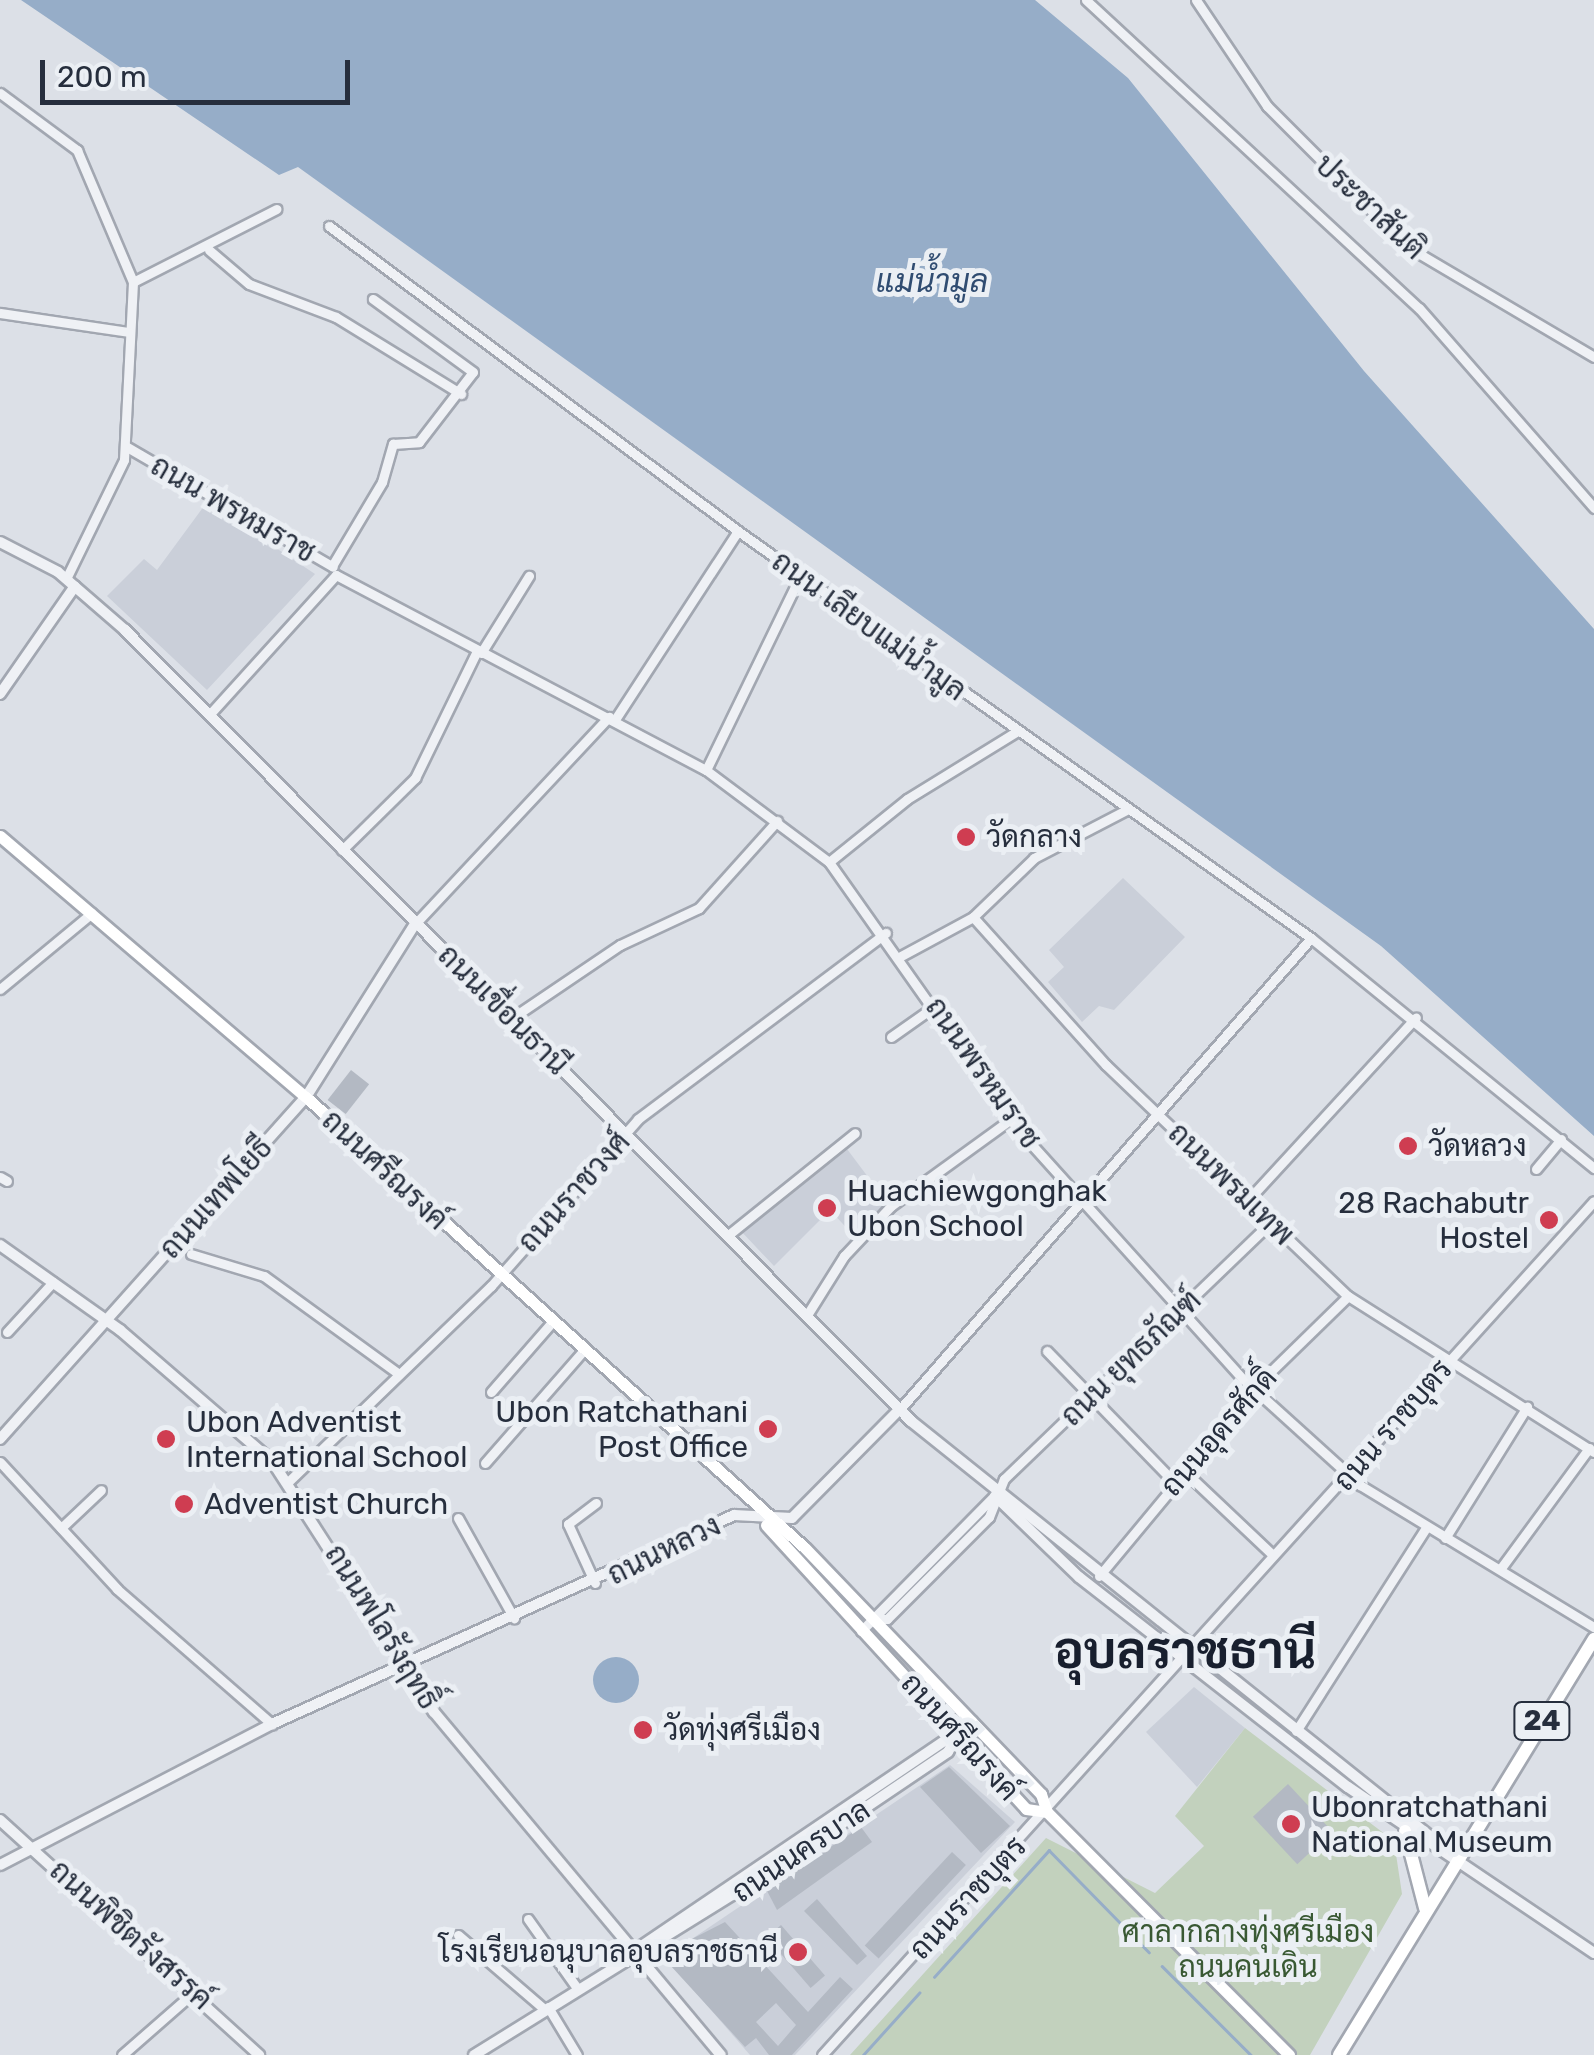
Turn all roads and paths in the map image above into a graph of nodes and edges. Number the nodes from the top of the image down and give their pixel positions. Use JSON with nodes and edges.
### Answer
{"nodes":[{"id":1,"x":1086,"y":0,"type":"edge"},
{"id":2,"x":1196,"y":0,"type":"edge"},
{"id":3,"x":0,"y":93,"type":"edge"},
{"id":4,"x":276,"y":209,"type":"dead end"},
{"id":5,"x":329,"y":226,"type":"dead end"},
{"id":6,"x":210,"y":250,"type":"junction"},
{"id":7,"x":133,"y":282,"type":"junction"},
{"id":8,"x":373,"y":300,"type":"dead end"},
{"id":9,"x":0,"y":313,"type":"edge"},
{"id":10,"x":129,"y":332,"type":"junction"},
{"id":11,"x":1594,"y":356,"type":"edge"},
{"id":12,"x":461,"y":394,"type":"junction"},
{"id":13,"x":126,"y":448,"type":"junction"},
{"id":14,"x":1594,"y":508,"type":"edge"},
{"id":15,"x":738,"y":532,"type":"junction"},
{"id":16,"x":0,"y":542,"type":"edge"},
{"id":17,"x":334,"y":570,"type":"junction"},
{"id":18,"x":530,"y":576,"type":"dead end"},
{"id":19,"x":800,"y":576,"type":"junction"},
{"id":20,"x":70,"y":582,"type":"junction"},
{"id":21,"x":479,"y":652,"type":"junction"},
{"id":22,"x":0,"y":694,"type":"edge"},
{"id":23,"x":208,"y":715,"type":"junction"},
{"id":24,"x":612,"y":719,"type":"junction"},
{"id":25,"x":1016,"y":732,"type":"junction"},
{"id":26,"x":706,"y":770,"type":"junction"},
{"id":27,"x":1128,"y":809,"type":"junction"},
{"id":28,"x":777,"y":821,"type":"junction"},
{"id":29,"x":0,"y":836,"type":"edge"},
{"id":30,"x":342,"y":850,"type":"junction"},
{"id":31,"x":829,"y":862,"type":"junction"},
{"id":32,"x":92,"y":913,"type":"junction"},
{"id":33,"x":972,"y":917,"type":"junction"},
{"id":34,"x":415,"y":924,"type":"junction"},
{"id":35,"x":886,"y":933,"type":"junction"},
{"id":36,"x":1311,"y":938,"type":"junction"},
{"id":37,"x":901,"y":956,"type":"junction"},
{"id":38,"x":0,"y":989,"type":"edge"},
{"id":39,"x":935,"y":1006,"type":"junction"},
{"id":40,"x":1416,"y":1017,"type":"junction"},
{"id":41,"x":512,"y":1018,"type":"junction"},
{"id":42,"x":891,"y":1037,"type":"dead end"},
{"id":43,"x":306,"y":1097,"type":"junction"},
{"id":44,"x":1158,"y":1114,"type":"junction"},
{"id":45,"x":1010,"y":1120,"type":"junction"},
{"id":46,"x":855,"y":1133,"type":"dead end"},
{"id":47,"x":626,"y":1134,"type":"junction"},
{"id":48,"x":1560,"y":1139,"type":"junction"},
{"id":49,"x":1594,"y":1168,"type":"edge"},
{"id":50,"x":1536,"y":1169,"type":"dead end"},
{"id":51,"x":1082,"y":1198,"type":"junction"},
{"id":52,"x":1248,"y":1200,"type":"junction"},
{"id":53,"x":1594,"y":1202,"type":"edge"},
{"id":54,"x":1270,"y":1223,"type":"junction"},
{"id":55,"x":726,"y":1236,"type":"junction"},
{"id":56,"x":0,"y":1245,"type":"edge"},
{"id":57,"x":191,"y":1254,"type":"dead end"},
{"id":58,"x":500,"y":1276,"type":"junction"},
{"id":59,"x":53,"y":1282,"type":"junction"},
{"id":60,"x":1348,"y":1296,"type":"junction"},
{"id":61,"x":1183,"y":1310,"type":"junction"},
{"id":62,"x":808,"y":1315,"type":"junction"},
{"id":63,"x":106,"y":1320,"type":"junction"},
{"id":64,"x":552,"y":1322,"type":"junction"},
{"id":65,"x":7,"y":1332,"type":"dead end"},
{"id":66,"x":583,"y":1350,"type":"junction"},
{"id":67,"x":1047,"y":1351,"type":"dead end"},
{"id":68,"x":1452,"y":1358,"type":"junction"},
{"id":69,"x":399,"y":1374,"type":"junction"},
{"id":70,"x":1253,"y":1389,"type":"junction"},
{"id":71,"x":491,"y":1392,"type":"dead end"},
{"id":72,"x":1094,"y":1395,"type":"junction"},
{"id":73,"x":1527,"y":1407,"type":"junction"},
{"id":74,"x":900,"y":1409,"type":"junction"},
{"id":75,"x":0,"y":1439,"type":"edge"},
{"id":76,"x":1591,"y":1450,"type":"edge"},
{"id":77,"x":0,"y":1462,"type":"edge"},
{"id":78,"x":485,"y":1463,"type":"dead end"},
{"id":79,"x":1183,"y":1470,"type":"junction"},
{"id":80,"x":1350,"y":1473,"type":"junction"},
{"id":81,"x":289,"y":1481,"type":"junction"},
{"id":82,"x":1174,"y":1481,"type":"junction"},
{"id":83,"x":101,"y":1490,"type":"dead end"},
{"id":84,"x":995,"y":1495,"type":"junction"},
{"id":85,"x":596,"y":1503,"type":"dead end"},
{"id":86,"x":760,"y":1516,"type":"junction"},
{"id":87,"x":458,"y":1518,"type":"dead end"},
{"id":88,"x":61,"y":1528,"type":"junction"},
{"id":89,"x":1426,"y":1528,"type":"junction"},
{"id":90,"x":1446,"y":1538,"type":"junction"},
{"id":91,"x":1273,"y":1554,"type":"junction"},
{"id":92,"x":1501,"y":1568,"type":"junction"},
{"id":93,"x":1098,"y":1576,"type":"junction"},
{"id":94,"x":596,"y":1583,"type":"junction"},
{"id":95,"x":1091,"y":1586,"type":"junction"},
{"id":96,"x":514,"y":1618,"type":"junction"},
{"id":97,"x":873,"y":1619,"type":"junction"},
{"id":98,"x":1594,"y":1628,"type":"edge"},
{"id":99,"x":861,"y":1630,"type":"junction"},
{"id":100,"x":1594,"y":1639,"type":"edge"},
{"id":101,"x":1192,"y":1650,"type":"junction"},
{"id":102,"x":1183,"y":1661,"type":"junction"},
{"id":103,"x":405,"y":1668,"type":"junction"},
{"id":104,"x":972,"y":1722,"type":"junction"},
{"id":105,"x":272,"y":1724,"type":"junction"},
{"id":106,"x":1296,"y":1731,"type":"junction"},
{"id":107,"x":958,"y":1735,"type":"junction"},
{"id":108,"x":1290,"y":1742,"type":"junction"},
{"id":109,"x":1046,"y":1812,"type":"junction"},
{"id":110,"x":0,"y":1820,"type":"edge"},
{"id":111,"x":1405,"y":1831,"type":"junction"},
{"id":112,"x":34,"y":1847,"type":"junction"},
{"id":113,"x":1457,"y":1858,"type":"junction"},
{"id":114,"x":0,"y":1865,"type":"edge"},
{"id":115,"x":1425,"y":1908,"type":"junction"},
{"id":116,"x":528,"y":1919,"type":"dead end"},
{"id":117,"x":458,"y":1935,"type":"dead end"},
{"id":118,"x":633,"y":1954,"type":"junction"},
{"id":119,"x":1594,"y":1954,"type":"edge"},
{"id":120,"x":577,"y":1988,"type":"junction"},
{"id":121,"x":195,"y":1991,"type":"junction"},
{"id":122,"x":546,"y":2008,"type":"junction"},
{"id":123,"x":491,"y":2051,"type":"edge"},
{"id":124,"x":122,"y":2055,"type":"edge"},
{"id":125,"x":259,"y":2055,"type":"edge"},
{"id":126,"x":474,"y":2055,"type":"edge"},
{"id":127,"x":577,"y":2055,"type":"edge"},
{"id":128,"x":721,"y":2055,"type":"edge"},
{"id":129,"x":822,"y":2055,"type":"edge"},
{"id":130,"x":1289,"y":2055,"type":"edge"},
{"id":131,"x":1338,"y":2055,"type":"edge"}],
"edges":[{"from":1,"to":14,"type":"street"},
{"from":2,"to":11,"type":"street","name":"ประชาสันติ"},
{"from":3,"to":7,"type":"street"},
{"from":4,"to":6,"type":"street"},
{"from":5,"to":15,"type":"street","name":"ถนน เลียบแม่น้ำมูล"},
{"from":6,"to":7,"type":"street"},
{"from":6,"to":12,"type":"street"},
{"from":7,"to":10,"type":"street"},
{"from":8,"to":12,"type":"street"},
{"from":9,"to":10,"type":"street"},
{"from":10,"to":13,"type":"street"},
{"from":12,"to":17,"type":"street"},
{"from":13,"to":17,"type":"street","name":"ถนน พรหมราช"},
{"from":13,"to":20,"type":"street"},
{"from":15,"to":19,"type":"street","name":"ถนน เลียบแม่น้ำมูล"},
{"from":15,"to":24,"type":"street","name":"ถนนเทพโยธี"},
{"from":16,"to":20,"type":"street","name":"ถนนเขื่อนธานี"},
{"from":17,"to":21,"type":"street","name":"ถนนพรหมราช"},
{"from":17,"to":23,"type":"street"},
{"from":18,"to":21,"type":"street"},
{"from":19,"to":25,"type":"street","name":"ถนน เลียบแม่น้ำมูล"},
{"from":19,"to":26,"type":"street"},
{"from":20,"to":22,"type":"street"},
{"from":20,"to":23,"type":"street","name":"ถนนเขื่อนธานี"},
{"from":21,"to":24,"type":"street","name":"ถนนพรหมราช"},
{"from":21,"to":30,"type":"street"},
{"from":23,"to":30,"type":"street","name":"ถนนเขื่อนธานี"},
{"from":24,"to":26,"type":"street","name":"ถนนพรหมราช"},
{"from":24,"to":34,"type":"street","name":"ถนนเทพโยธี"},
{"from":25,"to":27,"type":"street","name":"ถนน เลียบแม่น้ำมูล"},
{"from":25,"to":31,"type":"street"},
{"from":26,"to":28,"type":"street","name":"ถนนพรหมราช"},
{"from":27,"to":33,"type":"street"},
{"from":27,"to":36,"type":"street","name":"ถนน เลียบแม่น้ำมูล"},
{"from":28,"to":31,"type":"street","name":"ถนนพรหมราช"},
{"from":28,"to":41,"type":"street"},
{"from":29,"to":32,"type":"main road","name":"ถนนศรีณรงค์"},
{"from":30,"to":34,"type":"street","name":"ถนนเขื่อนธานี"},
{"from":31,"to":35,"type":"street","name":"ถนนพรหมราช"},
{"from":32,"to":38,"type":"street"},
{"from":32,"to":43,"type":"main road","name":"ถนนศรีณรงค์"},
{"from":33,"to":37,"type":"street"},
{"from":33,"to":44,"type":"street","name":"ถนนพรมเทพ"},
{"from":34,"to":41,"type":"street","name":"ถนนเขื่อนธานี"},
{"from":34,"to":43,"type":"street","name":"ถนนเทพโยธี"},
{"from":35,"to":37,"type":"street","name":"ถนนพรหมราช"},
{"from":35,"to":47,"type":"street","name":"ถนนราชวงศ์"},
{"from":36,"to":40,"type":"street","name":"ถนน เลียบแม่น้ำมูล"},
{"from":36,"to":44,"type":"street","name":"ถนนหลวง"},
{"from":37,"to":39,"type":"street","name":"ถนนพรหมราช"},
{"from":39,"to":42,"type":"street"},
{"from":39,"to":45,"type":"street","name":"ถนนพรหมราช"},
{"from":40,"to":48,"type":"street","name":"ถนน เลียบแม่น้ำมูล"},
{"from":40,"to":52,"type":"street"},
{"from":41,"to":47,"type":"street","name":"ถนนเขื่อนธานี"},
{"from":43,"to":58,"type":"main road","name":"ถนนศรีณรงค์"},
{"from":43,"to":63,"type":"street","name":"ถนนเทพโยธี"},
{"from":44,"to":51,"type":"street","name":"ถนนหลวง"},
{"from":44,"to":52,"type":"street","name":"ถนนพรมเทพ"},
{"from":45,"to":51,"type":"street","name":"ถนนพรหมราช"},
{"from":45,"to":62,"type":"street"},
{"from":46,"to":55,"type":"street"},
{"from":47,"to":55,"type":"street","name":"ถนนเขื่อนธานี"},
{"from":47,"to":58,"type":"street","name":"ถนนราชวงศ์"},
{"from":48,"to":49,"type":"street","name":"ถนน เลียบแม่น้ำมูล"},
{"from":48,"to":50,"type":"street"},
{"from":51,"to":61,"type":"street","name":"ถนนพรหมราช"},
{"from":51,"to":74,"type":"street","name":"ถนนหลวง"},
{"from":52,"to":54,"type":"street","name":"ถนนพรมเทพ"},
{"from":53,"to":68,"type":"street","name":"ถนน ราชบุตร"},
{"from":54,"to":60,"type":"street","name":"ถนนพรมเทพ"},
{"from":54,"to":61,"type":"street","name":"ถนน ยุทธภัณฑ์"},
{"from":55,"to":62,"type":"street","name":"ถนนเขื่อนธานี"},
{"from":56,"to":59,"type":"street","name":"ถนนพโลรังฤทธิ์"},
{"from":57,"to":69,"type":"street"},
{"from":58,"to":64,"type":"main road","name":"ถนนศรีณรงค์"},
{"from":58,"to":69,"type":"street","name":"ถนนราชวงศ์"},
{"from":59,"to":63,"type":"street","name":"ถนนพโลรังฤทธิ์"},
{"from":59,"to":65,"type":"street"},
{"from":60,"to":68,"type":"street","name":"ถนนพรมเทพ"},
{"from":60,"to":70,"type":"street","name":"ถนนอุดรศักดิ์"},
{"from":61,"to":70,"type":"street","name":"ถนนพรหมราช"},
{"from":61,"to":72,"type":"street","name":"ถนน ยุทธภัณฑ์"},
{"from":62,"to":74,"type":"street","name":"ถนนเขื่อนธานี"},
{"from":63,"to":75,"type":"street","name":"ถนนเทพโยธี"},
{"from":63,"to":81,"type":"street","name":"ถนนพโลรังฤทธิ์"},
{"from":64,"to":66,"type":"main road","name":"ถนนศรีณรงค์"},
{"from":64,"to":71,"type":"street"},
{"from":66,"to":78,"type":"street"},
{"from":66,"to":86,"type":"main road","name":"ถนนศรีณรงค์"},
{"from":67,"to":72,"type":"street"},
{"from":68,"to":73,"type":"street","name":"ถนนพรมเทพ"},
{"from":68,"to":80,"type":"street","name":"ถนน ราชบุตร"},
{"from":69,"to":81,"type":"street","name":"ถนนราชวงศ์"},
{"from":70,"to":79,"type":"street","name":"ถนนอุดรศักดิ์"},
{"from":70,"to":80,"type":"street","name":"ถนนพรหมราช"},
{"from":72,"to":82,"type":"street"},
{"from":72,"to":84,"type":"street","name":"ถนน ยุทธภัณฑ์"},
{"from":73,"to":76,"type":"street","name":"ถนนพรมเทพ"},
{"from":73,"to":90,"type":"street"},
{"from":74,"to":84,"type":"street","name":"ถนนเขื่อนธานี"},
{"from":74,"to":86,"type":"street","name":"ถนนหลวง"},
{"from":76,"to":92,"type":"street"},
{"from":77,"to":88,"type":"street"},
{"from":79,"to":82,"type":"street","name":"ถนนอุดรศักดิ์"},
{"from":79,"to":91,"type":"street"},
{"from":80,"to":89,"type":"street","name":"ถนนพรหมราช"},
{"from":80,"to":91,"type":"street","name":"ถนน ราชบุตร"},
{"from":81,"to":103,"type":"street","name":"ถนนพโลรังฤทธิ์"},
{"from":82,"to":93,"type":"street","name":"ถนนอุดรศักดิ์"},
{"from":83,"to":88,"type":"street"},
{"from":84,"to":93,"type":"street","name":"ถนนเขื่อนธานี"},
{"from":84,"to":95,"type":"street","name":"ถนนเขื่อนธานี"},
{"from":84,"to":97,"type":"street"},
{"from":84,"to":97,"type":"street"},
{"from":85,"to":94,"type":"street"},
{"from":86,"to":94,"type":"street","name":"ถนนหลวง"},
{"from":86,"to":97,"type":"main road","name":"ถนนศรีณรงค์"},
{"from":86,"to":99,"type":"main road","name":"ถนนศรีณรงค์"},
{"from":87,"to":96,"type":"street"},
{"from":88,"to":105,"type":"street"},
{"from":89,"to":90,"type":"street","name":"ถนนพรหมราช"},
{"from":89,"to":106,"type":"street"},
{"from":90,"to":92,"type":"street","name":"ถนนพรหมราช"},
{"from":91,"to":101,"type":"street","name":"ถนน ราชบุตร"},
{"from":92,"to":98,"type":"street","name":"ถนนพรหมราช"},
{"from":93,"to":95,"type":"street"},
{"from":93,"to":101,"type":"street","name":"ถนนเขื่อนธานี"},
{"from":94,"to":96,"type":"street","name":"ถนนหลวง"},
{"from":95,"to":102,"type":"street","name":"ถนนเขื่อนธานี"},
{"from":96,"to":103,"type":"street","name":"ถนนหลวง"},
{"from":97,"to":99,"type":"street"},
{"from":97,"to":104,"type":"main road","name":"ถนนศรีณรงค์"},
{"from":99,"to":107,"type":"main road","name":"ถนนศรีณรงค์"},
{"from":100,"to":113,"type":"main road","number":"24"},
{"from":101,"to":102,"type":"street","name":"ถนนราชบุตร"},
{"from":101,"to":106,"type":"street","name":"ถนนเขื่อนธานี"},
{"from":102,"to":108,"type":"street","name":"ถนนเขื่อนธานี"},
{"from":102,"to":109,"type":"street","name":"ถนนราชบุตร"},
{"from":103,"to":105,"type":"street","name":"ถนนหลวง"},
{"from":103,"to":118,"type":"street","name":"ถนนพโลรังฤทธิ์"},
{"from":104,"to":107,"type":"street","name":"ถนนนครบาล"},
{"from":104,"to":109,"type":"main road","name":"ถนนศรีณรงค์"},
{"from":105,"to":112,"type":"street","name":"ถนนหลวง"},
{"from":106,"to":108,"type":"street"},
{"from":106,"to":113,"type":"street","name":"ถนนเขื่อนธานี"},
{"from":107,"to":109,"type":"main road","name":"ถนนศรีณรงค์"},
{"from":107,"to":118,"type":"street","name":"ถนนนครบาล"},
{"from":108,"to":111,"type":"street","name":"ถนนเขื่อนธานี"},
{"from":109,"to":129,"type":"street","name":"ถนนราชบุตร"},
{"from":109,"to":130,"type":"main road","name":"ถนนศรีณรงค์"},
{"from":110,"to":112,"type":"street","name":"ถนนพิชิตรังสรรค์"},
{"from":111,"to":113,"type":"street","name":"ถนนเขื่อนธานี"},
{"from":111,"to":115,"type":"main road"},
{"from":112,"to":114,"type":"street","name":"ถนนหลวง"},
{"from":112,"to":121,"type":"street","name":"ถนนพิชิตรังสรรค์"},
{"from":113,"to":115,"type":"main road","number":"24"},
{"from":113,"to":119,"type":"street","name":"ถนนเขื่อนธานี"},
{"from":115,"to":131,"type":"main road","number":"24"},
{"from":116,"to":120,"type":"street"},
{"from":117,"to":122,"type":"street"},
{"from":118,"to":120,"type":"street","name":"ถนนนครบาล"},
{"from":118,"to":128,"type":"street","name":"ถนนพโลรังฤทธิ์"},
{"from":120,"to":122,"type":"street","name":"ถนนนครบาล"},
{"from":121,"to":124,"type":"street"},
{"from":121,"to":125,"type":"street","name":"ถนนพิชิตรังสรรค์"},
{"from":122,"to":123,"type":"street","name":"ถนนนครบาล"},
{"from":122,"to":127,"type":"street"},
{"from":123,"to":126,"type":"street","name":"ถนนนครบาล"}]}
